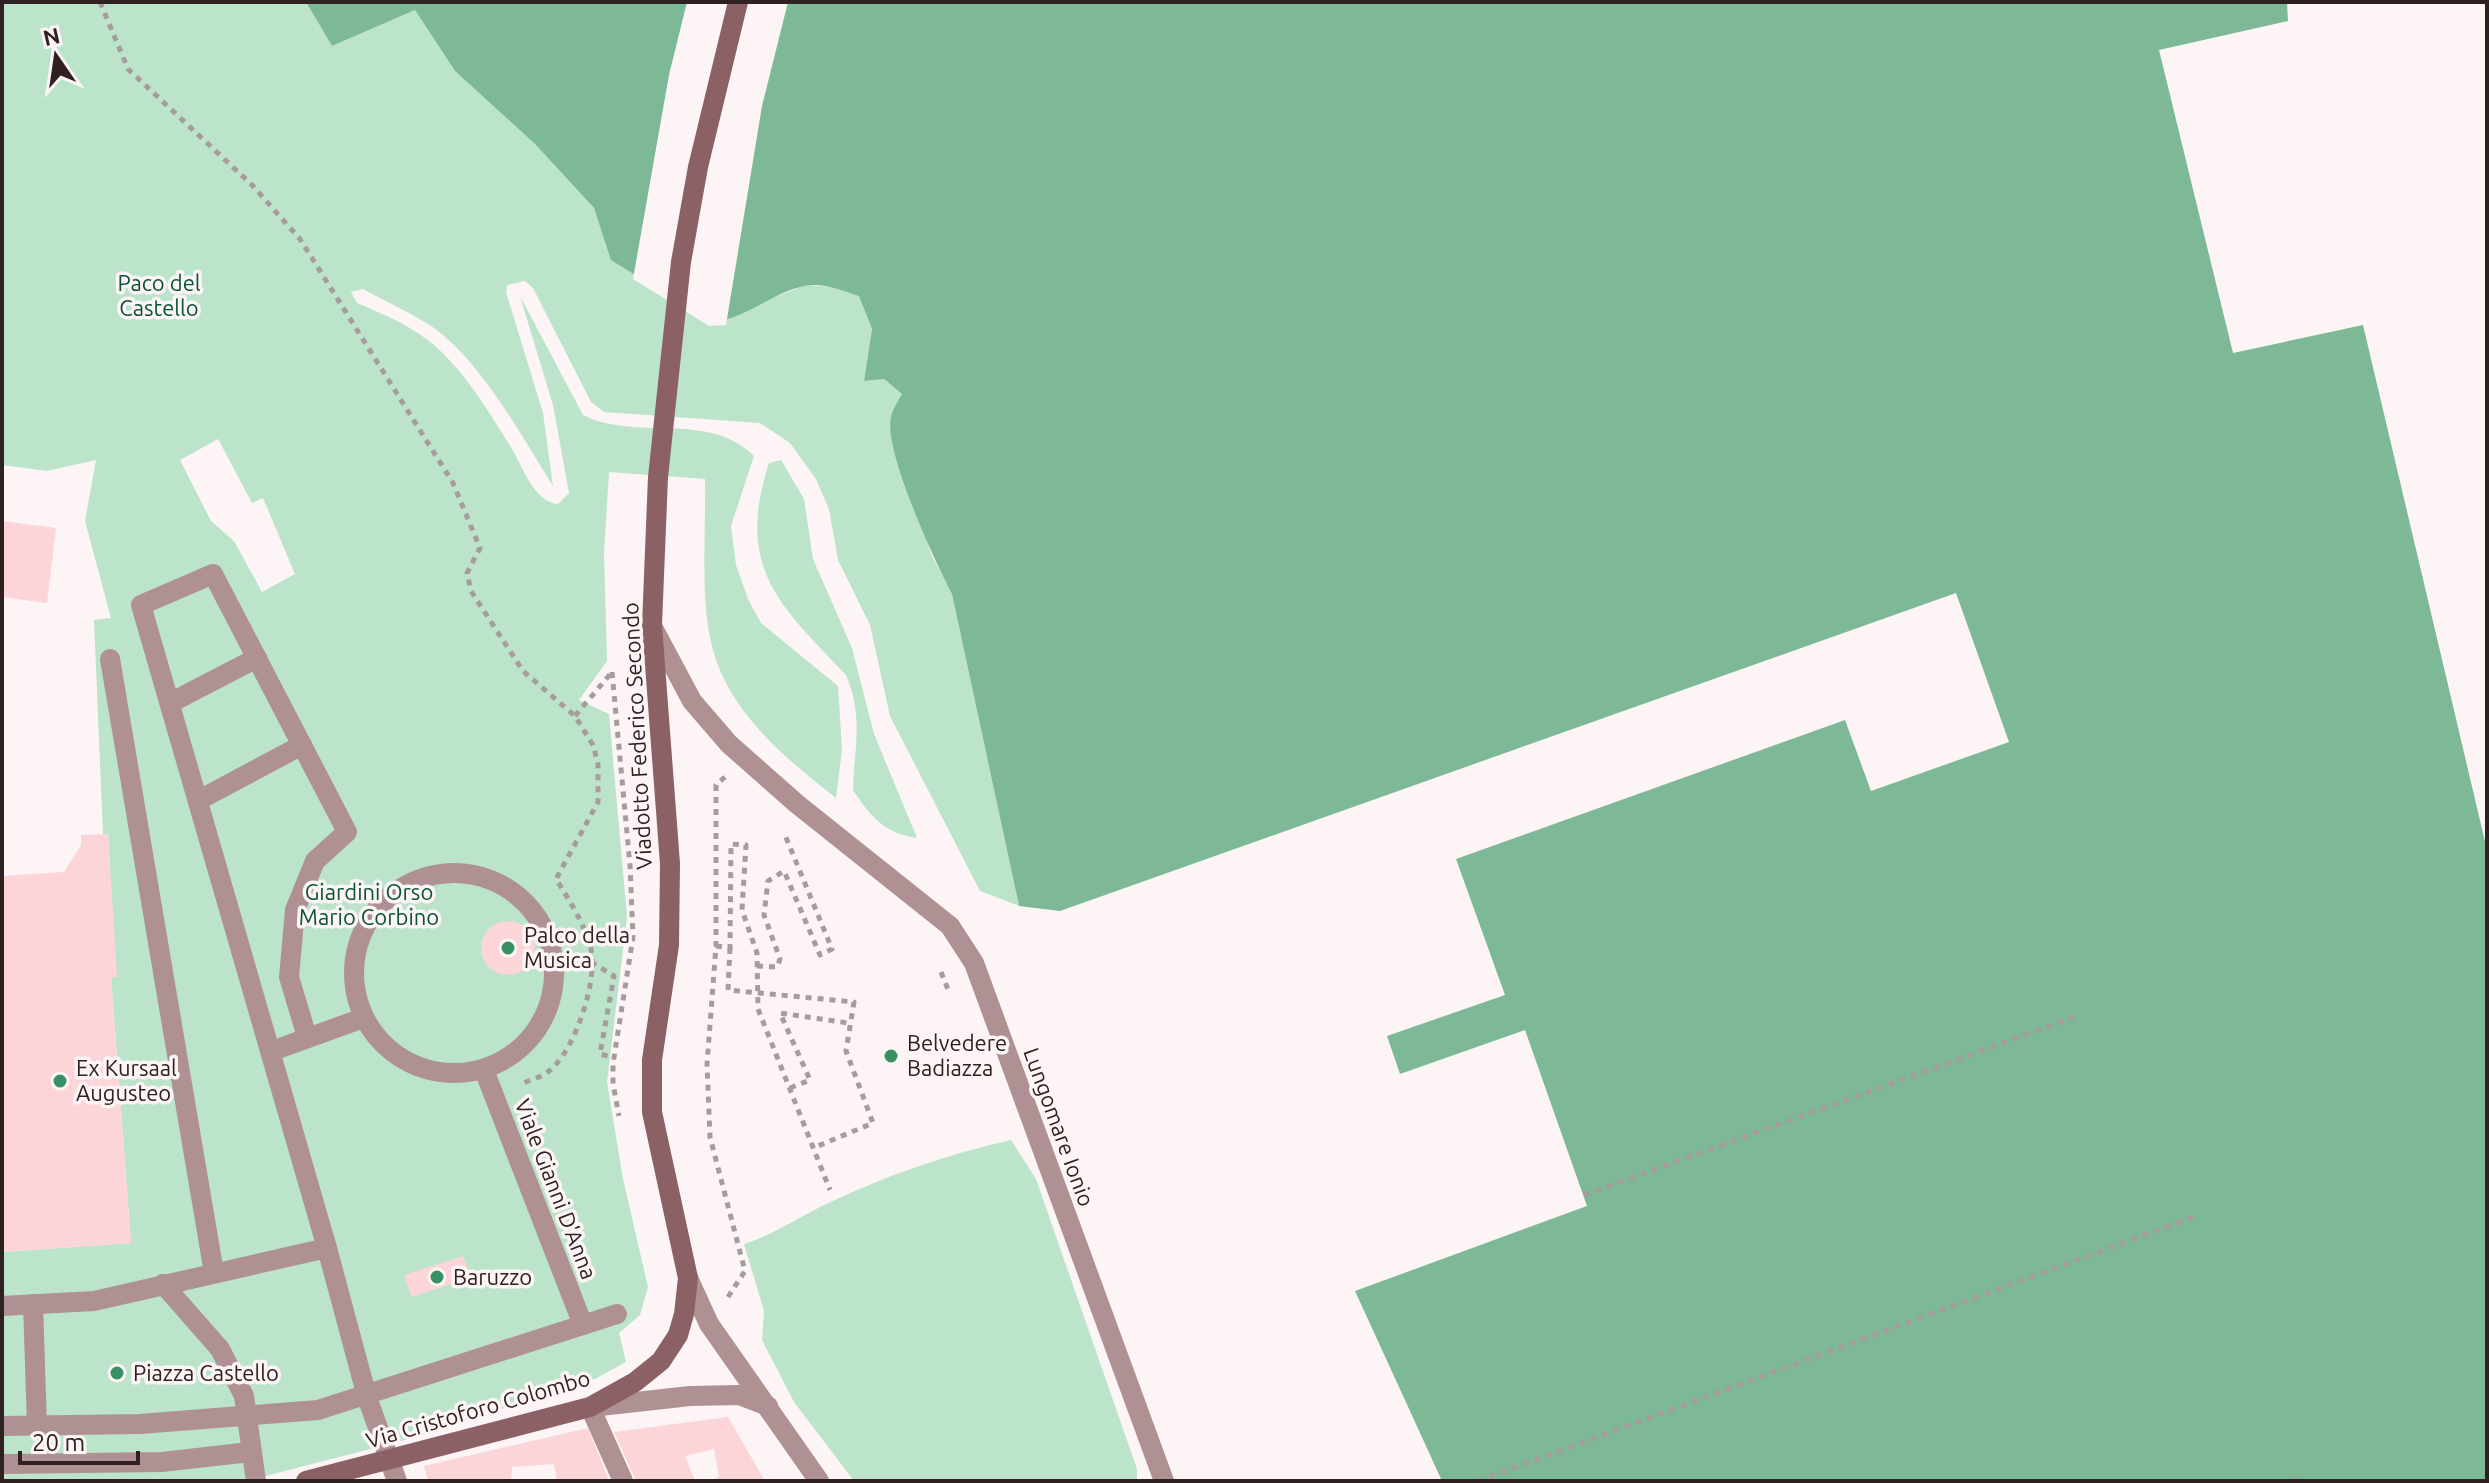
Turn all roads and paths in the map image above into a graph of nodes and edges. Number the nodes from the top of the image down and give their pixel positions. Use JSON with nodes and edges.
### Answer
{"nodes":[{"id":1,"x":100,"y":2,"type":"edge"},
{"id":2,"x":738,"y":2,"type":"edge"},
{"id":3,"x":652,"y":625,"type":"junction"},
{"id":4,"x":257,"y":658,"type":"junction"},
{"id":5,"x":110,"y":659,"type":"dead end"},
{"id":6,"x":612,"y":672,"type":"dead end"},
{"id":7,"x":170,"y":703,"type":"junction"},
{"id":8,"x":575,"y":716,"type":"junction"},
{"id":9,"x":302,"y":745,"type":"junction"},
{"id":10,"x":728,"y":775,"type":"dead end"},
{"id":11,"x":199,"y":800,"type":"junction"},
{"id":12,"x":791,"y":832,"type":"dead end"},
{"id":13,"x":716,"y":946,"type":"junction"},
{"id":14,"x":730,"y":948,"type":"junction"},
{"id":15,"x":591,"y":962,"type":"junction"},
{"id":16,"x":757,"y":966,"type":"junction"},
{"id":17,"x":939,"y":968,"type":"dead end"},
{"id":18,"x":758,"y":991,"type":"junction"},
{"id":19,"x":950,"y":996,"type":"dead end"},
{"id":20,"x":2080,"y":1015,"type":"dead end"},
{"id":21,"x":363,"y":1018,"type":"junction"},
{"id":22,"x":848,"y":1023,"type":"junction"},
{"id":23,"x":307,"y":1037,"type":"junction"},
{"id":24,"x":272,"y":1051,"type":"junction"},
{"id":25,"x":614,"y":1058,"type":"dead end"},
{"id":26,"x":484,"y":1070,"type":"junction"},
{"id":27,"x":790,"y":1088,"type":"junction"},
{"id":28,"x":494,"y":1097,"type":"junction"},
{"id":29,"x":813,"y":1148,"type":"junction"},
{"id":30,"x":830,"y":1190,"type":"dead end"},
{"id":31,"x":1584,"y":1195,"type":"dead end"},
{"id":32,"x":2193,"y":1217,"type":"dead end"},
{"id":33,"x":327,"y":1248,"type":"junction"},
{"id":34,"x":214,"y":1273,"type":"junction"},
{"id":35,"x":688,"y":1278,"type":"junction"},
{"id":36,"x":163,"y":1284,"type":"junction"},
{"id":37,"x":33,"y":1304,"type":"junction"},
{"id":38,"x":2,"y":1306,"type":"edge"},
{"id":39,"x":617,"y":1314,"type":"dead end"},
{"id":40,"x":709,"y":1324,"type":"junction"},
{"id":41,"x":583,"y":1325,"type":"junction"},
{"id":42,"x":367,"y":1397,"type":"junction"},
{"id":43,"x":768,"y":1406,"type":"junction"},
{"id":44,"x":590,"y":1407,"type":"junction"},
{"id":45,"x":248,"y":1418,"type":"junction"},
{"id":46,"x":2,"y":1426,"type":"edge"},
{"id":47,"x":37,"y":1426,"type":"junction"},
{"id":48,"x":250,"y":1452,"type":"junction"},
{"id":49,"x":389,"y":1459,"type":"junction"},
{"id":50,"x":2,"y":1464,"type":"edge"},
{"id":51,"x":2301,"y":1478,"type":"dead end"},
{"id":52,"x":256,"y":1481,"type":"edge"},
{"id":53,"x":306,"y":1481,"type":"edge"},
{"id":54,"x":397,"y":1481,"type":"edge"},
{"id":55,"x":623,"y":1481,"type":"edge"},
{"id":56,"x":819,"y":1481,"type":"edge"},
{"id":57,"x":1164,"y":1481,"type":"edge"},
{"id":58,"x":1478,"y":1481,"type":"edge"},
{"id":59,"x":2292,"y":1481,"type":"edge"}],
"edges":[{"from":1,"to":8,"type":"path"},
{"from":2,"to":3,"type":"main road","name":"Viadotto Federico Secondo"},
{"from":3,"to":35,"type":"main road","name":"Viadotto Federico Secondo"},
{"from":3,"to":57,"type":"street","name":"Lungomare Ionio"},
{"from":4,"to":7,"type":"street"},
{"from":4,"to":7,"type":"street"},
{"from":4,"to":9,"type":"street"},
{"from":5,"to":34,"type":"street"},
{"from":6,"to":8,"type":"path"},
{"from":7,"to":11,"type":"street"},
{"from":8,"to":15,"type":"path"},
{"from":9,"to":11,"type":"street"},
{"from":9,"to":23,"type":"street"},
{"from":10,"to":13,"type":"path"},
{"from":11,"to":24,"type":"street"},
{"from":12,"to":16,"type":"path"},
{"from":13,"to":14,"type":"path"},
{"from":13,"to":40,"type":"path"},
{"from":14,"to":16,"type":"path"},
{"from":14,"to":18,"type":"path"},
{"from":15,"to":25,"type":"path"},
{"from":15,"to":28,"type":"path"},
{"from":16,"to":18,"type":"path"},
{"from":17,"to":19,"type":"path"},
{"from":18,"to":22,"type":"path"},
{"from":18,"to":27,"type":"path"},
{"from":20,"to":31,"type":"path"},
{"from":21,"to":23,"type":"street"},
{"from":21,"to":26,"type":"street"},
{"from":21,"to":26,"type":"street"},
{"from":22,"to":27,"type":"path"},
{"from":22,"to":29,"type":"path"},
{"from":23,"to":24,"type":"street"},
{"from":24,"to":33,"type":"street"},
{"from":26,"to":28,"type":"street","name":"Viale Gianni D'Anna"},
{"from":27,"to":29,"type":"path"},
{"from":28,"to":41,"type":"street","name":"Viale Gianni D'Anna"},
{"from":29,"to":30,"type":"path"},
{"from":32,"to":58,"type":"path"},
{"from":33,"to":34,"type":"street"},
{"from":33,"to":42,"type":"street"},
{"from":34,"to":36,"type":"street"},
{"from":35,"to":40,"type":"street"},
{"from":35,"to":44,"type":"main road","name":"Via Cristoforo Colombo"},
{"from":36,"to":37,"type":"street"},
{"from":36,"to":45,"type":"street"},
{"from":37,"to":38,"type":"street"},
{"from":37,"to":47,"type":"street"},
{"from":39,"to":41,"type":"street"},
{"from":40,"to":43,"type":"street"},
{"from":41,"to":42,"type":"street"},
{"from":42,"to":45,"type":"street"},
{"from":42,"to":49,"type":"street"},
{"from":43,"to":44,"type":"street"},
{"from":43,"to":56,"type":"street"},
{"from":44,"to":49,"type":"main road","name":"Via Cristoforo Colombo"},
{"from":44,"to":55,"type":"street"},
{"from":45,"to":47,"type":"street"},
{"from":45,"to":48,"type":"street"},
{"from":46,"to":47,"type":"street"},
{"from":48,"to":50,"type":"street"},
{"from":48,"to":52,"type":"street"},
{"from":49,"to":53,"type":"main road","name":"Via Cristoforo Colombo"},
{"from":49,"to":54,"type":"street"},
{"from":51,"to":59,"type":"path"}]}
